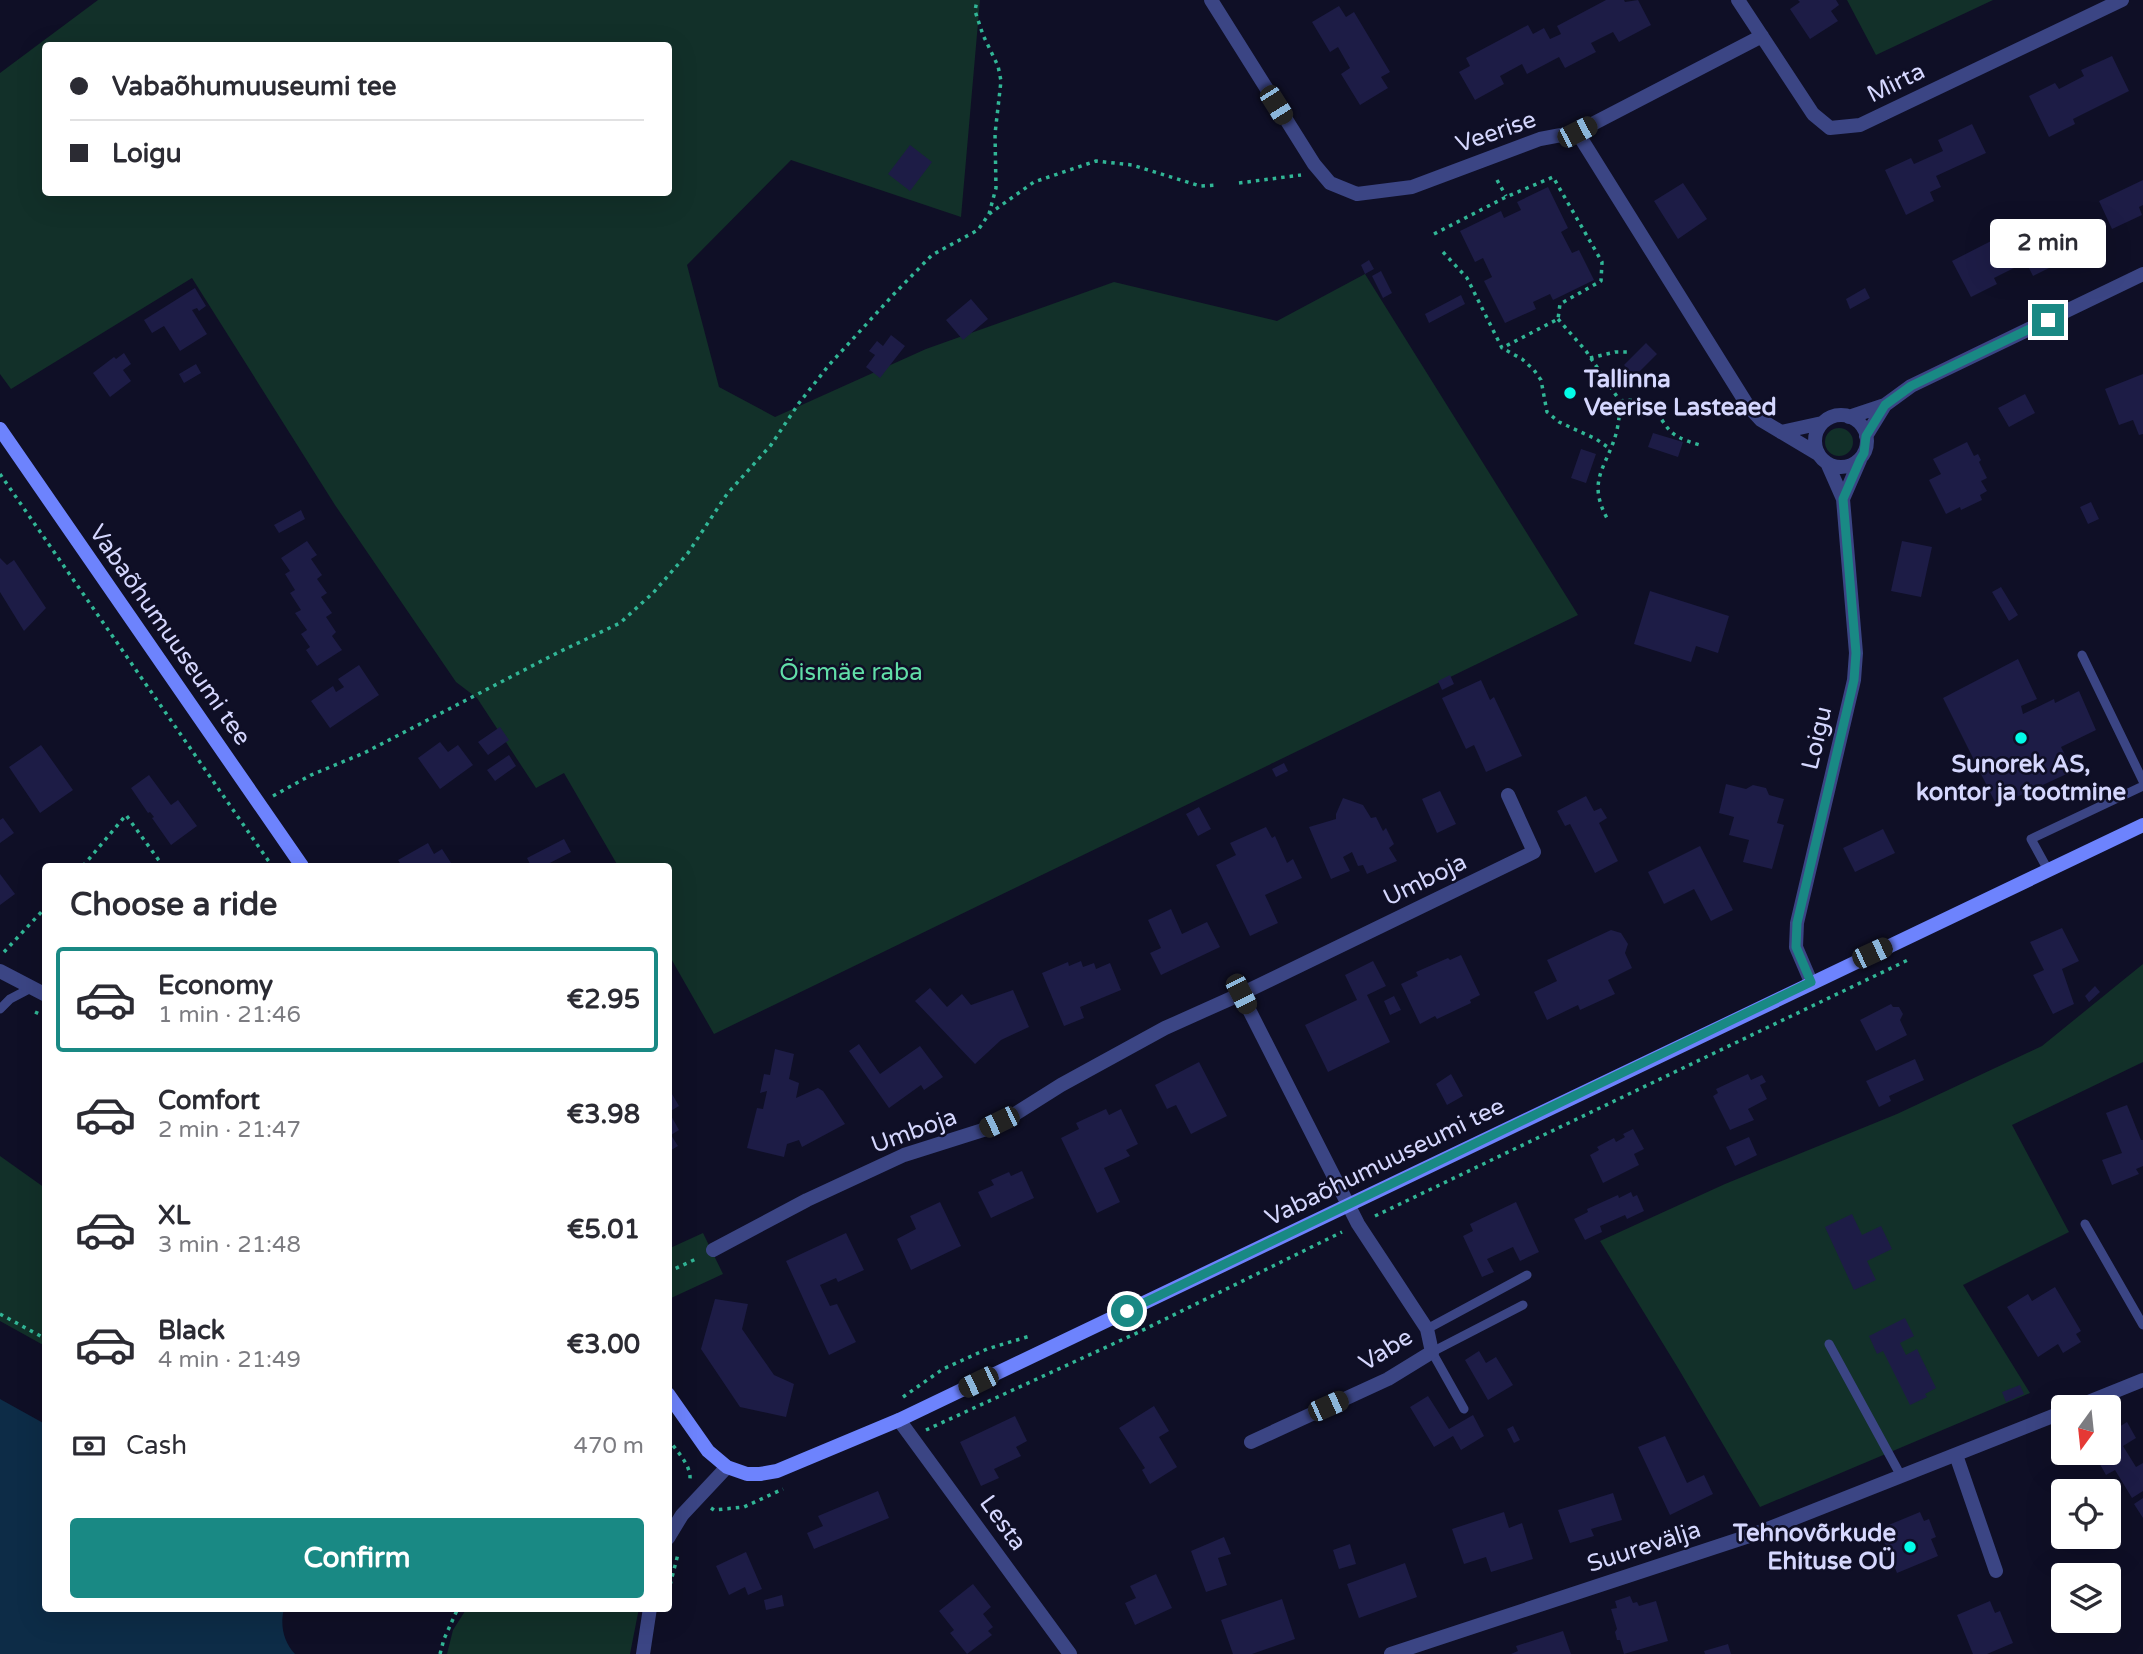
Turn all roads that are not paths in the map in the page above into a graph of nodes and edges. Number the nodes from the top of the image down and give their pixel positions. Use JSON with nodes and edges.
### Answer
{"nodes":[{"id":1,"x":1211,"y":0,"type":"edge"},
{"id":2,"x":1738,"y":0,"type":"edge"},
{"id":3,"x":2122,"y":0,"type":"edge"},
{"id":4,"x":1762,"y":36,"type":"junction"},
{"id":5,"x":1577,"y":132,"type":"junction"},
{"id":6,"x":2143,"y":274,"type":"edge"},
{"id":7,"x":1885,"y":405,"type":"junction"},
{"id":8,"x":1849,"y":416,"type":"junction"},
{"id":9,"x":1822,"y":423,"type":"junction"},
{"id":10,"x":0,"y":429,"type":"edge"},
{"id":11,"x":1781,"y":432,"type":"junction"},
{"id":12,"x":1866,"y":436,"type":"junction"},
{"id":13,"x":1823,"y":460,"type":"junction"},
{"id":14,"x":1860,"y":460,"type":"junction"},
{"id":15,"x":1843,"y":499,"type":"junction"},
{"id":16,"x":2082,"y":655,"type":"dead end"},
{"id":17,"x":2143,"y":784,"type":"edge"},
{"id":18,"x":1508,"y":795,"type":"dead end"},
{"id":19,"x":2143,"y":825,"type":"edge"},
{"id":20,"x":300,"y":863,"type":"edge"},
{"id":21,"x":2048,"y":870,"type":"junction"},
{"id":22,"x":0,"y":971,"type":"edge"},
{"id":23,"x":1811,"y":982,"type":"junction"},
{"id":24,"x":31,"y":988,"type":"junction"},
{"id":25,"x":42,"y":993,"type":"edge"},
{"id":26,"x":1241,"y":994,"type":"junction"},
{"id":27,"x":0,"y":1008,"type":"edge"},
{"id":28,"x":1348,"y":1205,"type":"junction"},
{"id":29,"x":2085,"y":1224,"type":"dead end"},
{"id":30,"x":713,"y":1250,"type":"road end"},
{"id":31,"x":1527,"y":1275,"type":"dead end"},
{"id":32,"x":1523,"y":1306,"type":"dead end"},
{"id":33,"x":2143,"y":1325,"type":"edge"},
{"id":34,"x":1427,"y":1329,"type":"junction"},
{"id":35,"x":1829,"y":1343,"type":"dead end"},
{"id":36,"x":1432,"y":1352,"type":"junction"},
{"id":37,"x":2143,"y":1380,"type":"edge"},
{"id":38,"x":2106,"y":1395,"type":"edge"},
{"id":39,"x":672,"y":1400,"type":"edge"},
{"id":40,"x":1464,"y":1409,"type":"dead end"},
{"id":41,"x":2051,"y":1417,"type":"edge"},
{"id":42,"x":899,"y":1420,"type":"junction"},
{"id":43,"x":1251,"y":1442,"type":"dead end"},
{"id":44,"x":1956,"y":1455,"type":"junction"},
{"id":45,"x":727,"y":1467,"type":"junction"},
{"id":46,"x":1901,"y":1476,"type":"junction"},
{"id":47,"x":672,"y":1532,"type":"edge"},
{"id":48,"x":1996,"y":1571,"type":"dead end"},
{"id":49,"x":649,"y":1612,"type":"edge"},
{"id":50,"x":643,"y":1654,"type":"edge"},
{"id":51,"x":1070,"y":1654,"type":"edge"},
{"id":52,"x":1391,"y":1654,"type":"edge"}],
"edges":[{"from":1,"to":5,"type":"street","name":"Veerise"},
{"from":2,"to":4,"type":"street","name":"Mirta"},
{"from":3,"to":4,"type":"street","name":"Mirta"},
{"from":4,"to":5,"type":"street","name":"Veerise"},
{"from":5,"to":11,"type":"street"},
{"from":6,"to":7,"type":"street"},
{"from":7,"to":8,"type":"street"},
{"from":7,"to":12,"type":"street"},
{"from":8,"to":9,"type":"street"},
{"from":8,"to":12,"type":"street"},
{"from":9,"to":11,"type":"street"},
{"from":9,"to":13,"type":"street"},
{"from":10,"to":20,"type":"street","name":"Vabaõhumuuseumi tee"},
{"from":11,"to":13,"type":"street"},
{"from":12,"to":14,"type":"street"},
{"from":13,"to":14,"type":"street"},
{"from":13,"to":15,"type":"street","name":"Loigu"},
{"from":14,"to":15,"type":"street","name":"Loigu"},
{"from":15,"to":23,"type":"street","name":"Loigu"},
{"from":16,"to":17,"type":"lane"},
{"from":17,"to":21,"type":"lane"},
{"from":18,"to":26,"type":"street","name":"Umboja"},
{"from":19,"to":21,"type":"street","name":"Vabaõhumuuseumi tee"},
{"from":21,"to":23,"type":"street","name":"Vabaõhumuuseumi tee"},
{"from":22,"to":24,"type":"street"},
{"from":23,"to":28,"type":"street","name":"Vabaõhumuuseumi tee"},
{"from":24,"to":25,"type":"street"},
{"from":24,"to":27,"type":"lane"},
{"from":26,"to":28,"type":"street"},
{"from":26,"to":30,"type":"street","name":"Umboja"},
{"from":28,"to":34,"type":"street","name":"Vabe"},
{"from":28,"to":42,"type":"street","name":"Vabaõhumuuseumi tee"},
{"from":29,"to":33,"type":"lane"},
{"from":31,"to":34,"type":"lane"},
{"from":32,"to":36,"type":"lane"},
{"from":34,"to":36,"type":"street","name":"Vabe"},
{"from":35,"to":46,"type":"lane"},
{"from":36,"to":40,"type":"lane"},
{"from":36,"to":43,"type":"street","name":"Vabe"},
{"from":37,"to":38,"type":"street"},
{"from":39,"to":45,"type":"street"},
{"from":41,"to":44,"type":"street","name":"Suurevälja"},
{"from":42,"to":45,"type":"street","name":"Vabaõhumuuseumi tee"},
{"from":42,"to":51,"type":"street","name":"Lesta"},
{"from":44,"to":46,"type":"street","name":"Suurevälja"},
{"from":44,"to":48,"type":"street"},
{"from":45,"to":47,"type":"street"},
{"from":46,"to":52,"type":"street","name":"Suurevälja"},
{"from":49,"to":50,"type":"street"}]}
